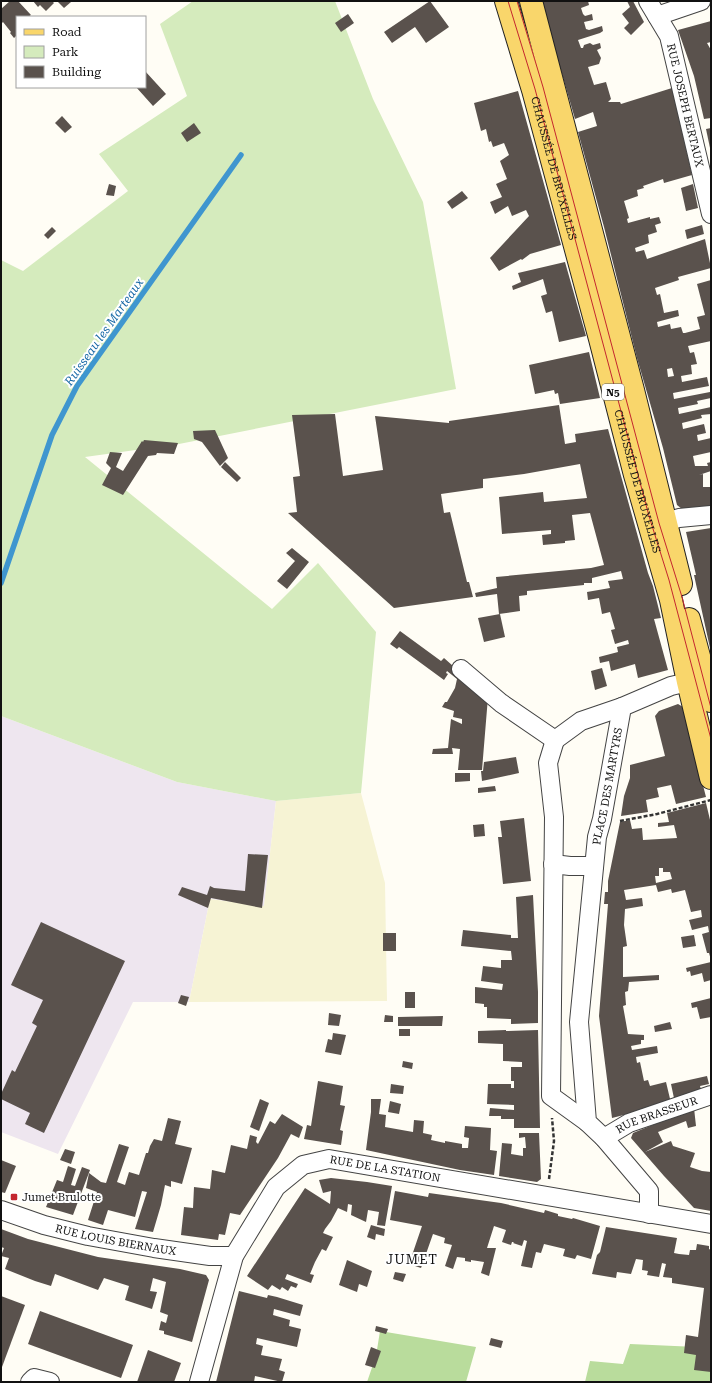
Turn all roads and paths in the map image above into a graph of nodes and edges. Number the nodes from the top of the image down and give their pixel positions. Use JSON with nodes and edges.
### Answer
{"nodes":[{"id":1,"x":506,"y":1,"type":"edge"},
{"id":2,"x":531,"y":1,"type":"edge"},
{"id":3,"x":701,"y":1,"type":"edge"},
{"id":4,"x":652,"y":8,"type":"edge"},
{"id":5,"x":707,"y":177,"type":"edge"},
{"id":6,"x":711,"y":214,"type":"edge"},
{"id":7,"x":711,"y":515,"type":"edge"},
{"id":8,"x":666,"y":522,"type":"junction"},
{"id":9,"x":461,"y":669,"type":"dead end"},
{"id":10,"x":688,"y":682,"type":"junction"},
{"id":11,"x":711,"y":701,"type":"edge"},
{"id":12,"x":622,"y":707,"type":"junction"},
{"id":13,"x":555,"y":740,"type":"junction"},
{"id":14,"x":711,"y":778,"type":"edge"},
{"id":15,"x":711,"y":800,"type":"edge"},
{"id":16,"x":602,"y":819,"type":"junction"},
{"id":17,"x":553,"y":864,"type":"junction"},
{"id":18,"x":594,"y":866,"type":"junction"},
{"id":19,"x":551,"y":992,"type":"junction"},
{"id":20,"x":582,"y":993,"type":"junction"},
{"id":21,"x":711,"y":1095,"type":"edge"},
{"id":22,"x":551,"y":1096,"type":"junction"},
{"id":23,"x":588,"y":1122,"type":"junction"},
{"id":24,"x":604,"y":1138,"type":"junction"},
{"id":25,"x":547,"y":1196,"type":"junction"},
{"id":26,"x":1,"y":1210,"type":"edge"},
{"id":27,"x":649,"y":1214,"type":"junction"},
{"id":28,"x":711,"y":1224,"type":"edge"},
{"id":29,"x":234,"y":1256,"type":"junction"},
{"id":30,"x":30,"y":1382,"type":"edge"},
{"id":31,"x":50,"y":1382,"type":"edge"},
{"id":32,"x":200,"y":1382,"type":"edge"}],
"edges":[{"from":1,"to":10,"type":"main road","name":"CHAUSSÉE DE BRUXELLES","number":"N5"},
{"from":2,"to":8,"type":"main road","name":"CHAUSSÉE DE BRUXELLES","number":"N5"},
{"from":3,"to":4,"type":"street"},
{"from":4,"to":5,"type":"street","name":"RUE JOSEPH BERTAUX"},
{"from":5,"to":6,"type":"street","name":"RUE JOSEPH BERTAUX"},
{"from":7,"to":8,"type":"street"},
{"from":8,"to":11,"type":"main road","name":"CHAUSSÉE DE BRUXELLES","number":"N5"},
{"from":9,"to":13,"type":"street"},
{"from":10,"to":12,"type":"street","name":"PLACE DES MARTYRS"},
{"from":10,"to":14,"type":"main road","name":"CHAUSSÉE DE BRUXELLES","number":"N5"},
{"from":12,"to":13,"type":"street","name":"PLACE DES MARTYRS"},
{"from":12,"to":16,"type":"street","name":"PLACE DES MARTYRS"},
{"from":13,"to":17,"type":"street"},
{"from":15,"to":16,"type":"path"},
{"from":16,"to":18,"type":"street","name":"PLACE DES MARTYRS"},
{"from":17,"to":18,"type":"street"},
{"from":17,"to":19,"type":"street"},
{"from":18,"to":20,"type":"street","name":"PLACE DES MARTYRS"},
{"from":19,"to":20,"type":"street"},
{"from":19,"to":22,"type":"street"},
{"from":20,"to":23,"type":"street","name":"PLACE DES MARTYRS"},
{"from":21,"to":24,"type":"street","name":"RUE BRASSEUR"},
{"from":22,"to":23,"type":"street"},
{"from":22,"to":25,"type":"path"},
{"from":23,"to":24,"type":"street"},
{"from":24,"to":27,"type":"street"},
{"from":25,"to":27,"type":"street","name":"RUE DE LA STATION"},
{"from":25,"to":29,"type":"street","name":"RUE DE LA STATION"},
{"from":26,"to":29,"type":"street","name":"RUE LOUIS BIERNAUX"},
{"from":27,"to":28,"type":"street","name":"RUE DE LA STATION"},
{"from":29,"to":32,"type":"street","name":"RUE DE LA STATION"},
{"from":30,"to":31,"type":"street"}]}
